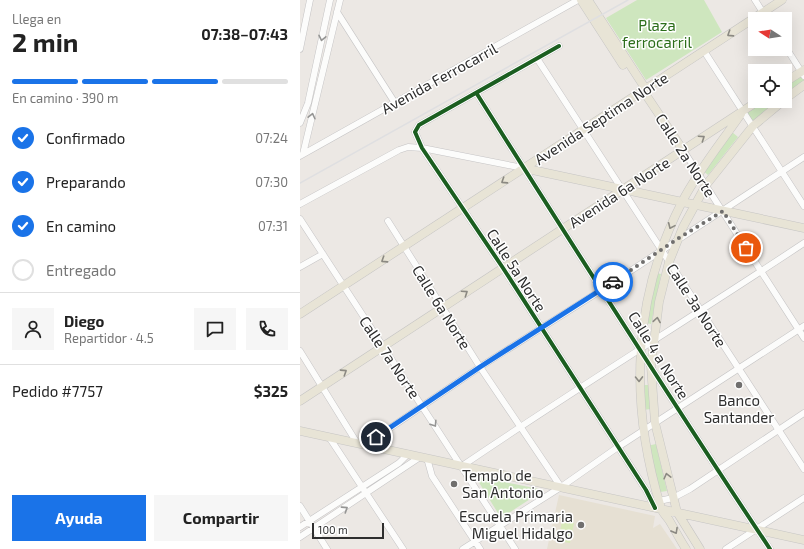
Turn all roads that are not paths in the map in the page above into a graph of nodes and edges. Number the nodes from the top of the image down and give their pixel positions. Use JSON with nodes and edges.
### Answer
{"nodes":[{"id":1,"x":310,"y":0,"type":"edge"},
{"id":2,"x":330,"y":0,"type":"edge"},
{"id":3,"x":340,"y":0,"type":"edge"},
{"id":4,"x":578,"y":0,"type":"edge"},
{"id":5,"x":581,"y":0,"type":"edge"},
{"id":6,"x":588,"y":0,"type":"edge"},
{"id":7,"x":756,"y":0,"type":"edge"},
{"id":8,"x":782,"y":0,"type":"edge"},
{"id":9,"x":337,"y":12,"type":"junction"},
{"id":10,"x":763,"y":12,"type":"edge"},
{"id":11,"x":769,"y":12,"type":"edge"},
{"id":12,"x":748,"y":26,"type":"edge"},
{"id":13,"x":560,"y":46,"type":"dead end"},
{"id":14,"x":300,"y":49,"type":"edge"},
{"id":15,"x":704,"y":51,"type":"junction"},
{"id":16,"x":792,"y":56,"type":"edge"},
{"id":17,"x":538,"y":60,"type":"junction"},
{"id":18,"x":803,"y":72,"type":"edge"},
{"id":19,"x":792,"y":78,"type":"edge"},
{"id":20,"x":804,"y":85,"type":"edge"},
{"id":21,"x":644,"y":91,"type":"junction"},
{"id":22,"x":477,"y":94,"type":"junction"},
{"id":23,"x":792,"y":94,"type":"edge"},
{"id":24,"x":395,"y":103,"type":"junction"},
{"id":25,"x":748,"y":107,"type":"edge"},
{"id":26,"x":775,"y":108,"type":"edge"},
{"id":27,"x":744,"y":110,"type":"junction"},
{"id":28,"x":300,"y":123,"type":"edge"},
{"id":29,"x":753,"y":126,"type":"junction"},
{"id":30,"x":582,"y":129,"type":"junction"},
{"id":31,"x":422,"y":148,"type":"junction"},
{"id":32,"x":683,"y":150,"type":"junction"},
{"id":33,"x":302,"y":155,"type":"edge"},
{"id":34,"x":804,"y":157,"type":"edge"},
{"id":35,"x":523,"y":168,"type":"junction"},
{"id":36,"x":782,"y":172,"type":"junction"},
{"id":37,"x":699,"y":174,"type":"junction"},
{"id":38,"x":706,"y":185,"type":"junction"},
{"id":39,"x":622,"y":190,"type":"junction"},
{"id":40,"x":682,"y":202,"type":"junction"},
{"id":41,"x":300,"y":204,"type":"edge"},
{"id":42,"x":694,"y":205,"type":"junction"},
{"id":43,"x":804,"y":206,"type":"edge"},
{"id":44,"x":462,"y":209,"type":"junction"},
{"id":45,"x":723,"y":211,"type":"junction"},
{"id":46,"x":300,"y":219,"type":"edge"},
{"id":47,"x":388,"y":221,"type":"dead end"},
{"id":48,"x":564,"y":228,"type":"junction"},
{"id":49,"x":804,"y":228,"type":"edge"},
{"id":50,"x":679,"y":238,"type":"junction"},
{"id":51,"x":804,"y":243,"type":"edge"},
{"id":52,"x":404,"y":247,"type":"junction"},
{"id":53,"x":661,"y":250,"type":"junction"},
{"id":54,"x":323,"y":254,"type":"junction"},
{"id":55,"x":669,"y":262,"type":"junction"},
{"id":56,"x":300,"y":267,"type":"edge"},
{"id":57,"x":503,"y":268,"type":"junction"},
{"id":58,"x":761,"y":272,"type":"junction"},
{"id":59,"x":343,"y":286,"type":"junction"},
{"id":60,"x":603,"y":289,"type":"junction"},
{"id":61,"x":443,"y":308,"type":"junction"},
{"id":62,"x":701,"y":311,"type":"junction"},
{"id":63,"x":300,"y":314,"type":"edge"},
{"id":64,"x":540,"y":328,"type":"junction"},
{"id":65,"x":801,"y":328,"type":"edge"},
{"id":66,"x":804,"y":338,"type":"edge"},
{"id":67,"x":654,"y":340,"type":"junction"},
{"id":68,"x":384,"y":346,"type":"junction"},
{"id":69,"x":640,"y":348,"type":"junction"},
{"id":70,"x":300,"y":351,"type":"edge"},
{"id":71,"x":651,"y":366,"type":"junction"},
{"id":72,"x":480,"y":367,"type":"junction"},
{"id":73,"x":738,"y":369,"type":"junction"},
{"id":74,"x":323,"y":386,"type":"junction"},
{"id":75,"x":581,"y":387,"type":"junction"},
{"id":76,"x":300,"y":401,"type":"edge"},
{"id":77,"x":423,"y":406,"type":"junction"},
{"id":78,"x":678,"y":408,"type":"junction"},
{"id":79,"x":804,"y":413,"type":"edge"},
{"id":80,"x":655,"y":423,"type":"junction"},
{"id":81,"x":519,"y":427,"type":"junction"},
{"id":82,"x":778,"y":430,"type":"junction"},
{"id":83,"x":300,"y":431,"type":"edge"},
{"id":84,"x":644,"y":431,"type":"junction"},
{"id":85,"x":329,"y":437,"type":"junction"},
{"id":86,"x":361,"y":444,"type":"junction"},
{"id":87,"x":618,"y":447,"type":"junction"},
{"id":88,"x":408,"y":454,"type":"junction"},
{"id":89,"x":423,"y":458,"type":"junction"},
{"id":90,"x":462,"y":466,"type":"junction"},
{"id":91,"x":718,"y":470,"type":"junction"},
{"id":92,"x":804,"y":470,"type":"edge"},
{"id":93,"x":362,"y":487,"type":"junction"},
{"id":94,"x":561,"y":487,"type":"junction"},
{"id":95,"x":366,"y":494,"type":"junction"},
{"id":96,"x":673,"y":498,"type":"junction"},
{"id":97,"x":804,"y":498,"type":"edge"},
{"id":98,"x":300,"y":506,"type":"edge"},
{"id":99,"x":658,"y":506,"type":"junction"},
{"id":100,"x":677,"y":512,"type":"junction"},
{"id":101,"x":309,"y":521,"type":"junction"},
{"id":102,"x":500,"y":525,"type":"junction"},
{"id":103,"x":300,"y":527,"type":"edge"},
{"id":104,"x":314,"y":529,"type":"junction"},
{"id":105,"x":757,"y":530,"type":"junction"},
{"id":106,"x":300,"y":537,"type":"edge"},
{"id":107,"x":804,"y":540,"type":"edge"},
{"id":108,"x":475,"y":541,"type":"junction"},
{"id":109,"x":327,"y":549,"type":"edge"},
{"id":110,"x":403,"y":549,"type":"edge"},
{"id":111,"x":463,"y":549,"type":"edge"},
{"id":112,"x":480,"y":549,"type":"edge"},
{"id":113,"x":515,"y":549,"type":"edge"},
{"id":114,"x":686,"y":549,"type":"edge"},
{"id":115,"x":700,"y":549,"type":"edge"},
{"id":116,"x":726,"y":549,"type":"edge"},
{"id":117,"x":770,"y":549,"type":"edge"}],
"edges":[{"from":1,"to":14,"type":"street"},
{"from":2,"to":28,"type":"street","one_way":true},
{"from":3,"to":9,"type":"street"},
{"from":4,"to":24,"type":"street","name":"Avenida Ferrocarril"},
{"from":5,"to":21,"type":"main road"},
{"from":6,"to":21,"type":"main road"},
{"from":7,"to":10,"type":"street"},
{"from":8,"to":11,"type":"main road","name":"Avenida Septima Norte"},
{"from":9,"to":24,"type":"street"},
{"from":33,"to":9,"type":"street","one_way":true},
{"from":12,"to":15,"type":"main road","name":"Avenida Septima Norte","one_way":true},
{"from":13,"to":17,"type":"street"},
{"from":15,"to":21,"type":"main road","name":"Avenida Septima Norte"},
{"from":15,"to":27,"type":"street"},
{"from":16,"to":18,"type":"street"},
{"from":17,"to":22,"type":"street"},
{"from":17,"to":30,"type":"street","name":"Calle 3a Norte"},
{"from":18,"to":19,"type":"main road"},
{"from":20,"to":23,"type":"main road"},
{"from":21,"to":30,"type":"main road","name":"Avenida Septima Norte"},
{"from":21,"to":32,"type":"main road","name":"Calle 2a Norte"},
{"from":22,"to":31,"type":"street","name":"Calle 5a Norte"},
{"from":22,"to":35,"type":"street","name":"Calle 4 a Norte"},
{"from":24,"to":33,"type":"street","name":"Avenida Ferrocarril"},
{"from":25,"to":27,"type":"main road","name":"Avenida 6a Norte"},
{"from":26,"to":29,"type":"main road"},
{"from":27,"to":29,"type":"street"},
{"from":32,"to":27,"type":"main road","name":"Avenida 6a Norte","one_way":true},
{"from":27,"to":37,"type":"main road"},
{"from":29,"to":36,"type":"street"},
{"from":29,"to":38,"type":"main road"},
{"from":30,"to":35,"type":"main road","name":"Avenida Septima Norte"},
{"from":30,"to":39,"type":"street","name":"Calle 3a Norte"},
{"from":31,"to":35,"type":"street"},
{"from":31,"to":41,"type":"street"},
{"from":31,"to":44,"type":"street","name":"Calle 5a Norte"},
{"from":32,"to":37,"type":"street","name":"Calle 2a Norte"},
{"from":32,"to":39,"type":"main road","name":"Avenida 6a Norte"},
{"from":34,"to":36,"type":"street"},
{"from":35,"to":39,"type":"main road"},
{"from":35,"to":44,"type":"main road","name":"Avenida Septima Norte","one_way":true},
{"from":35,"to":48,"type":"street","name":"Calle 4 a Norte"},
{"from":36,"to":43,"type":"street"},
{"from":36,"to":45,"type":"street"},
{"from":37,"to":38,"type":"street","name":"Calle 2a Norte"},
{"from":37,"to":40,"type":"main road"},
{"from":38,"to":42,"type":"main road"},
{"from":38,"to":45,"type":"street","name":"Calle 2a Norte"},
{"from":39,"to":40,"type":"main road"},
{"from":39,"to":48,"type":"main road","name":"Avenida 6a Norte"},
{"from":39,"to":53,"type":"street","name":"Calle 3a Norte"},
{"from":40,"to":42,"type":"main road"},
{"from":40,"to":53,"type":"main road","one_way":true},
{"from":42,"to":45,"type":"main road"},
{"from":42,"to":50,"type":"main road"},
{"from":44,"to":52,"type":"main road","name":"Avenida Septima Norte"},
{"from":44,"to":57,"type":"street","name":"Calle 5a Norte"},
{"from":45,"to":49,"type":"main road"},
{"from":45,"to":50,"type":"street"},
{"from":45,"to":58,"type":"street","name":"Calle 2a Norte"},
{"from":46,"to":54,"type":"street","name":"Calle 7a Norte"},
{"from":47,"to":52,"type":"street","name":"Calle 6a Norte"},
{"from":48,"to":57,"type":"main road","name":"Avenida 6a Norte"},
{"from":48,"to":60,"type":"street","name":"Calle 4 a Norte"},
{"from":50,"to":53,"type":"street"},
{"from":50,"to":55,"type":"main road"},
{"from":51,"to":58,"type":"street"},
{"from":52,"to":59,"type":"main road","name":"Avenida Septima Norte","one_way":true},
{"from":52,"to":61,"type":"street","name":"Calle 6a Norte"},
{"from":53,"to":55,"type":"street","name":"Calle 3a Norte"},
{"from":53,"to":60,"type":"street"},
{"from":53,"to":69,"type":"main road"},
{"from":54,"to":56,"type":"street"},
{"from":54,"to":59,"type":"street","name":"Calle 7a Norte"},
{"from":55,"to":62,"type":"street","name":"Calle 3a Norte"},
{"from":67,"to":55,"type":"main road","one_way":true},
{"from":61,"to":57,"type":"main road","name":"Avenida 6a Norte","one_way":true},
{"from":57,"to":64,"type":"street","name":"Calle 5a Norte"},
{"from":58,"to":62,"type":"street"},
{"from":58,"to":65,"type":"street","name":"Calle 2a Norte"},
{"from":59,"to":63,"type":"main road","name":"Avenida Septima Norte"},
{"from":59,"to":68,"type":"street","name":"Calle 7a Norte"},
{"from":60,"to":64,"type":"street"},
{"from":60,"to":69,"type":"street","name":"Calle 4 a Norte"},
{"from":61,"to":68,"type":"main road","name":"Avenida 6a Norte"},
{"from":61,"to":72,"type":"street","name":"Calle 6a Norte"},
{"from":62,"to":67,"type":"street"},
{"from":62,"to":73,"type":"street","name":"Calle 3a Norte"},
{"from":64,"to":72,"type":"street"},
{"from":64,"to":75,"type":"street","name":"Calle 5a Norte"},
{"from":65,"to":66,"type":"street","name":"Calle 2a Norte"},
{"from":65,"to":73,"type":"street"},
{"from":67,"to":69,"type":"street"},
{"from":67,"to":71,"type":"main road"},
{"from":74,"to":68,"type":"main road","name":"Avenida 6a Norte","one_way":true},
{"from":68,"to":77,"type":"street","name":"Calle 7a Norte"},
{"from":69,"to":71,"type":"street","name":"Calle 4 a Norte"},
{"from":69,"to":75,"type":"street"},
{"from":69,"to":84,"type":"main road","one_way":true},
{"from":70,"to":74,"type":"street"},
{"from":71,"to":78,"type":"street","name":"Calle 4 a Norte"},
{"from":71,"to":80,"type":"main road"},
{"from":72,"to":77,"type":"street"},
{"from":72,"to":81,"type":"street","name":"Calle 6a Norte"},
{"from":73,"to":78,"type":"street"},
{"from":73,"to":82,"type":"street","name":"Calle 3a Norte"},
{"from":74,"to":76,"type":"main road","name":"Avenida 6a Norte"},
{"from":74,"to":86,"type":"street"},
{"from":75,"to":81,"type":"street"},
{"from":75,"to":87,"type":"street","name":"Calle 5a Norte"},
{"from":77,"to":86,"type":"street"},
{"from":77,"to":90,"type":"street","name":"Calle 7a Norte","one_way":true},
{"from":78,"to":80,"type":"street"},
{"from":78,"to":91,"type":"street","name":"Calle 4 a Norte"},
{"from":79,"to":82,"type":"street"},
{"from":80,"to":84,"type":"street"},
{"from":96,"to":80,"type":"main road","one_way":true},
{"from":81,"to":90,"type":"street"},
{"from":81,"to":94,"type":"street","name":"Calle 6a Norte"},
{"from":82,"to":91,"type":"street"},
{"from":82,"to":92,"type":"street","name":"Calle 3a Norte"},
{"from":83,"to":85,"type":"main road"},
{"from":84,"to":87,"type":"street"},
{"from":84,"to":99,"type":"main road"},
{"from":85,"to":86,"type":"main road"},
{"from":85,"to":93,"type":"street"},
{"from":86,"to":88,"type":"main road"},
{"from":87,"to":94,"type":"street"},
{"from":87,"to":99,"type":"street","name":"Calle 5a Norte"},
{"from":88,"to":89,"type":"main road"},
{"from":88,"to":93,"type":"street"},
{"from":89,"to":90,"type":"main road"},
{"from":89,"to":95,"type":"street"},
{"from":89,"to":108,"type":"street"},
{"from":90,"to":94,"type":"main road"},
{"from":90,"to":102,"type":"street","name":"Calle 7a Norte"},
{"from":91,"to":96,"type":"street"},
{"from":91,"to":105,"type":"street","name":"Calle 4 a Norte"},
{"from":93,"to":95,"type":"street"},
{"from":93,"to":101,"type":"street"},
{"from":94,"to":99,"type":"main road"},
{"from":94,"to":102,"type":"street"},
{"from":104,"to":95,"type":"street","one_way":true},
{"from":95,"to":110,"type":"street"},
{"from":96,"to":99,"type":"street"},
{"from":96,"to":100,"type":"main road"},
{"from":97,"to":105,"type":"street"},
{"from":98,"to":101,"type":"street"},
{"from":99,"to":100,"type":"main road"},
{"from":99,"to":114,"type":"main road","one_way":true},
{"from":100,"to":105,"type":"main road"},
{"from":100,"to":115,"type":"main road"},
{"from":101,"to":103,"type":"street"},
{"from":101,"to":104,"type":"street"},
{"from":102,"to":108,"type":"street"},
{"from":102,"to":113,"type":"street","name":"Calle 7a Norte"},
{"from":104,"to":106,"type":"street"},
{"from":104,"to":109,"type":"street"},
{"from":105,"to":107,"type":"main road"},
{"from":105,"to":116,"type":"street"},
{"from":105,"to":117,"type":"street","name":"Calle 4 a Norte"},
{"from":108,"to":111,"type":"street"},
{"from":108,"to":112,"type":"street"}]}
